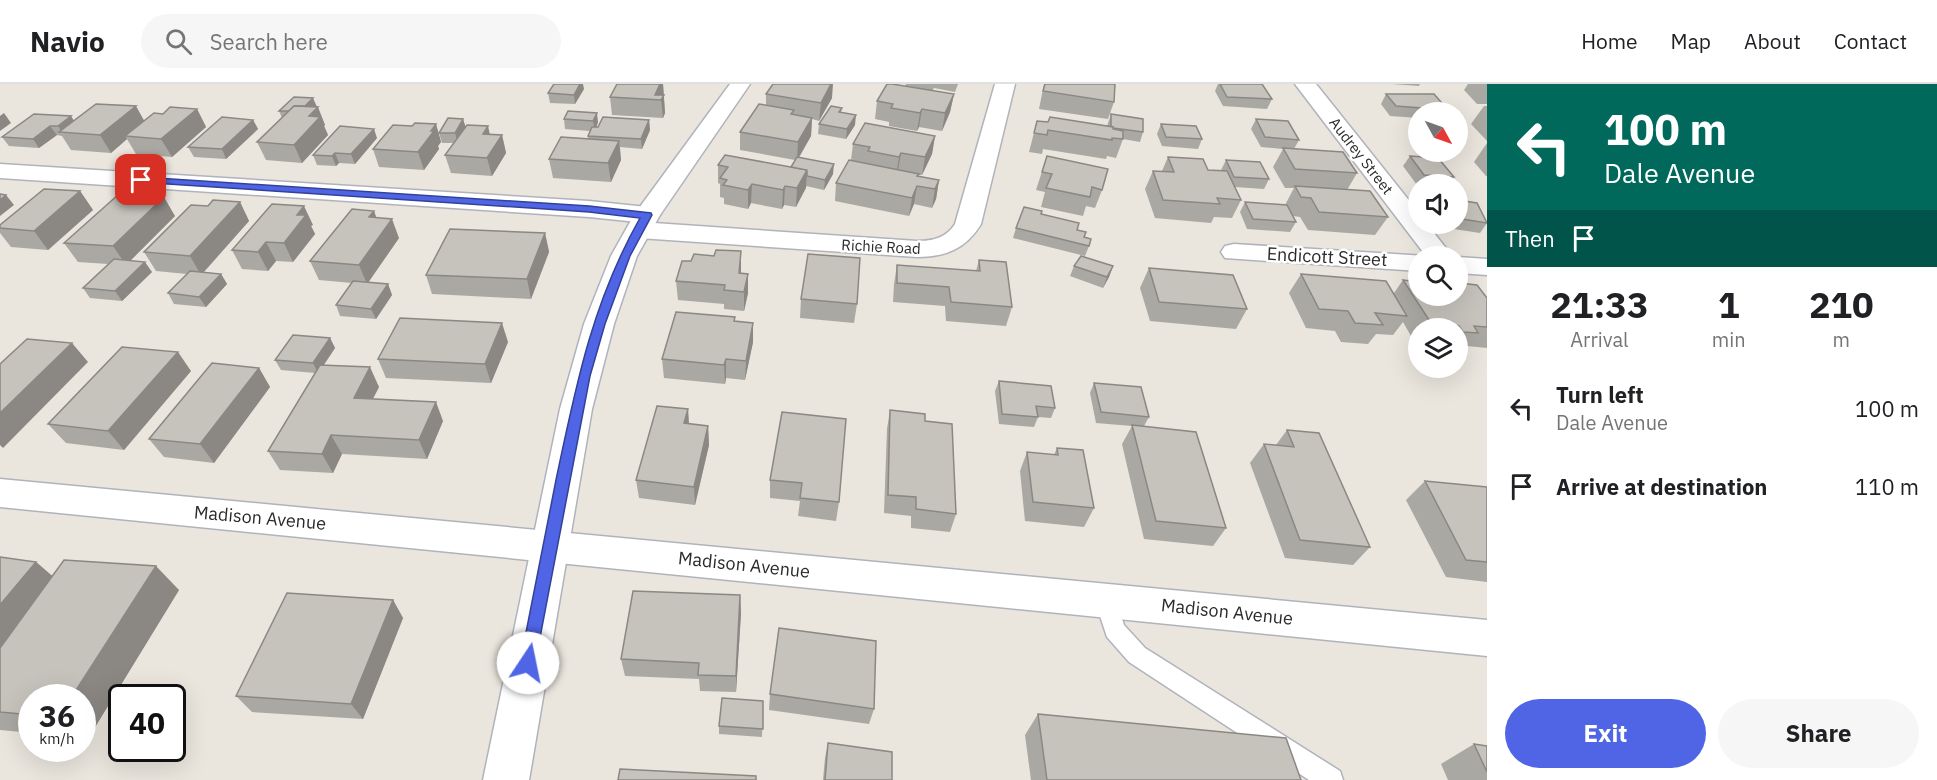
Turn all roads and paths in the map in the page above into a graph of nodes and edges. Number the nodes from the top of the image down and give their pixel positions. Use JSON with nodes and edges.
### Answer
{"nodes":[{"id":1,"x":740,"y":84,"type":"edge"},
{"id":2,"x":1005,"y":84,"type":"edge"},
{"id":3,"x":1305,"y":84,"type":"edge"},
{"id":4,"x":0,"y":171,"type":"edge"},
{"id":5,"x":643,"y":222,"type":"junction"},
{"id":6,"x":1431,"y":246,"type":"edge"},
{"id":7,"x":1234,"y":252,"type":"dead end"},
{"id":8,"x":1408,"y":261,"type":"edge"},
{"id":9,"x":1468,"y":266,"type":"edge"},
{"id":10,"x":1487,"y":267,"type":"edge"},
{"id":11,"x":0,"y":493,"type":"edge"},
{"id":12,"x":551,"y":546,"type":"junction"},
{"id":13,"x":1106,"y":601,"type":"junction"},
{"id":14,"x":1487,"y":638,"type":"edge"},
{"id":15,"x":506,"y":780,"type":"edge"},
{"id":16,"x":1331,"y":780,"type":"edge"}],
"edges":[{"from":1,"to":5,"type":"street"},
{"from":2,"to":5,"type":"street","name":"Richie Road"},
{"from":3,"to":6,"type":"street","name":"Audrey Street"},
{"from":4,"to":5,"type":"street","name":"Richie Road"},
{"from":5,"to":12,"type":"street"},
{"from":7,"to":8,"type":"street","name":"Endicott Street"},
{"from":9,"to":10,"type":"street"},
{"from":11,"to":12,"type":"street","name":"Madison Avenue"},
{"from":12,"to":13,"type":"street","name":"Madison Avenue"},
{"from":12,"to":15,"type":"street"},
{"from":13,"to":14,"type":"street","name":"Madison Avenue"},
{"from":13,"to":16,"type":"lane"}]}
